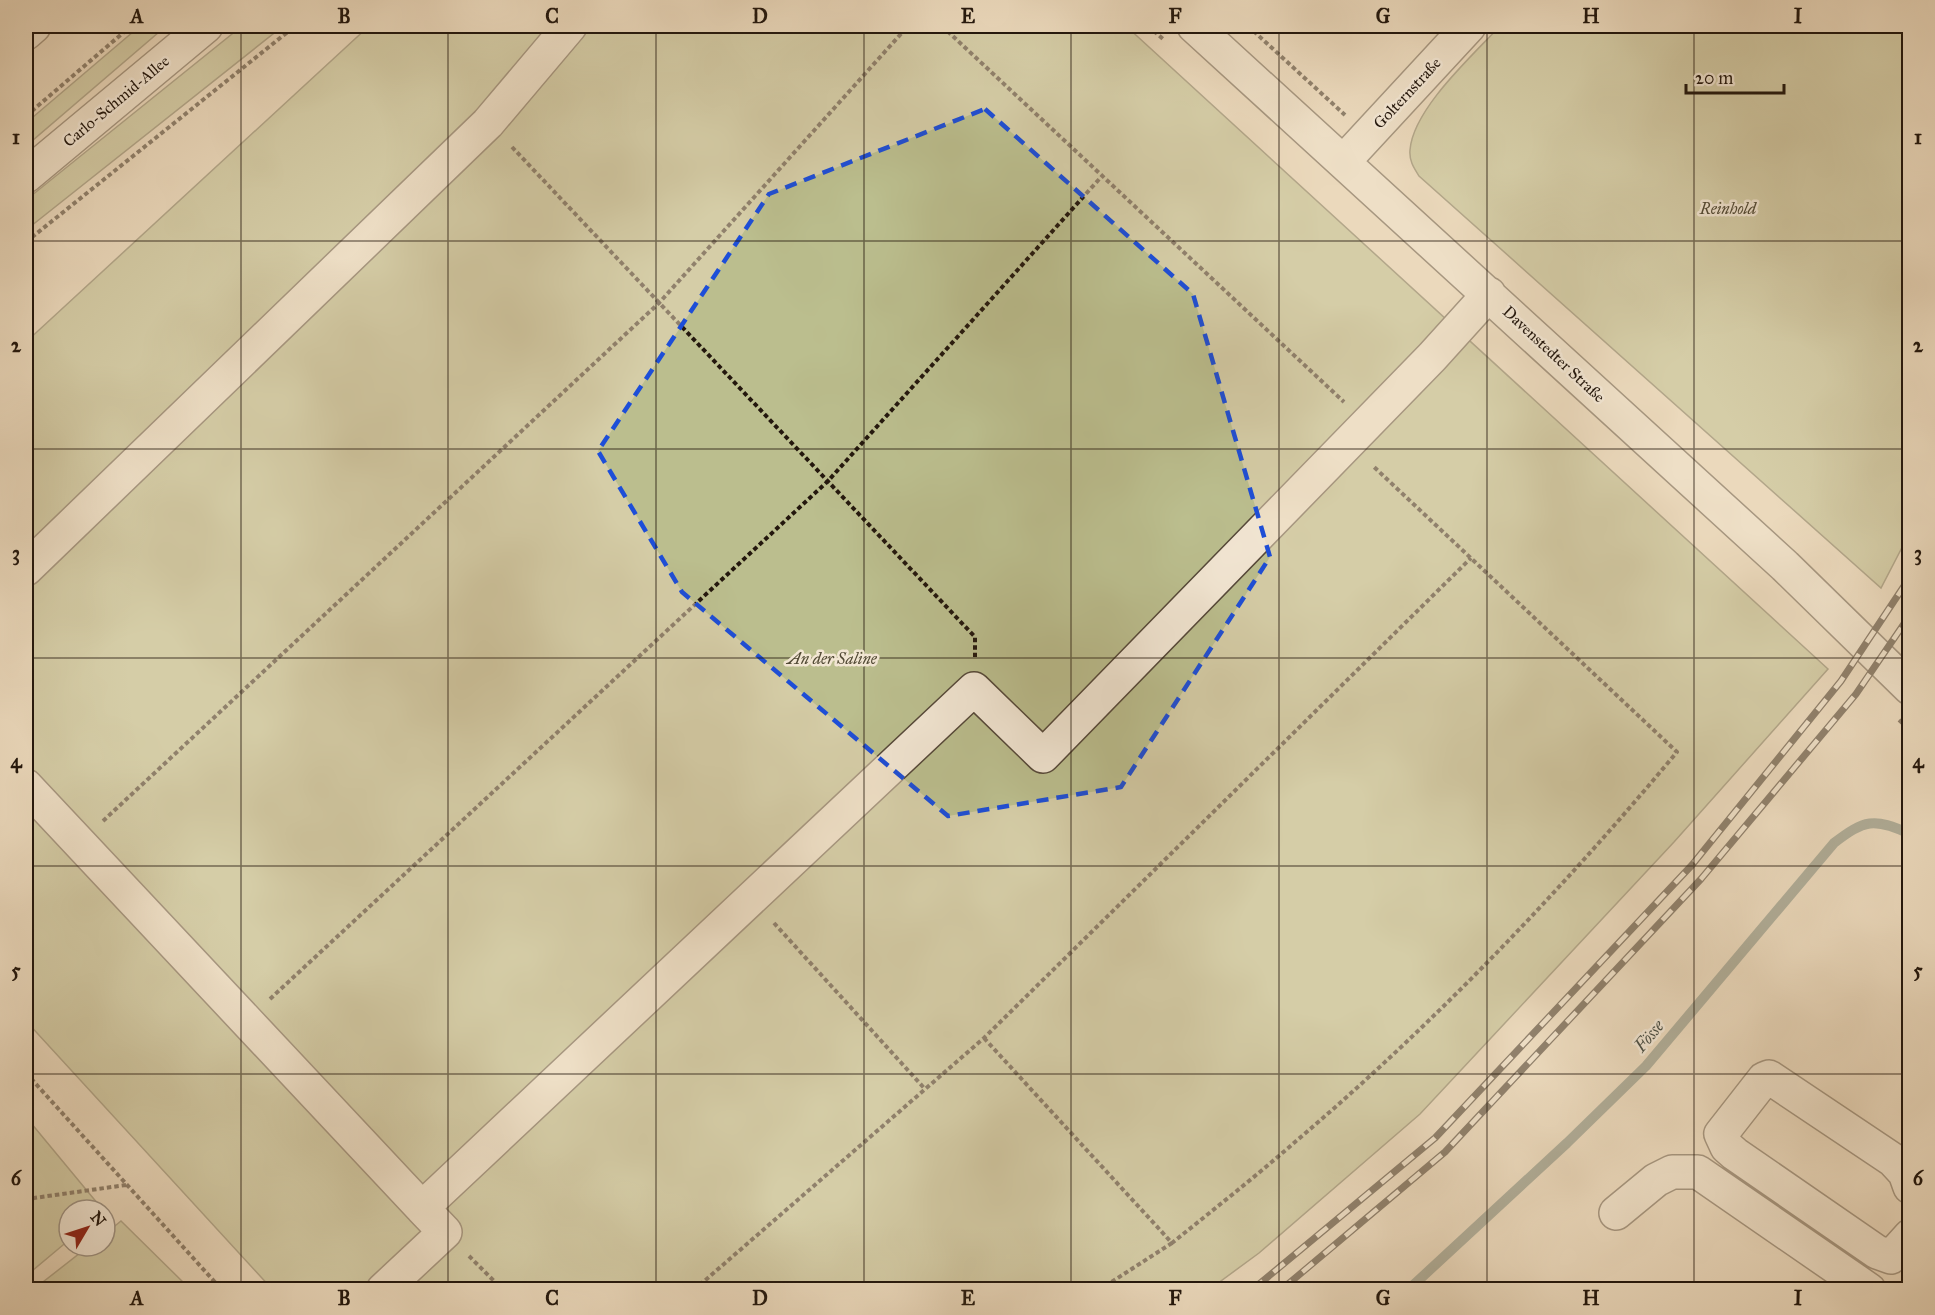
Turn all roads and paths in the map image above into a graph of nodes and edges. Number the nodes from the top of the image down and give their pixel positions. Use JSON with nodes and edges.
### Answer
{"nodes":[{"id":1,"x":34,"y":26,"type":"edge"},
{"id":2,"x":131,"y":26,"type":"edge"},
{"id":3,"x":206,"y":26,"type":"edge"},
{"id":4,"x":295,"y":26,"type":"edge"},
{"id":5,"x":570,"y":26,"type":"edge"},
{"id":6,"x":908,"y":26,"type":"edge"},
{"id":7,"x":942,"y":26,"type":"edge"},
{"id":8,"x":1194,"y":26,"type":"edge"},
{"id":9,"x":1469,"y":26,"type":"edge"},
{"id":10,"x":26,"y":33,"type":"edge"},
{"id":11,"x":26,"y":116,"type":"edge"},
{"id":12,"x":488,"y":123,"type":"junction"},
{"id":13,"x":1344,"y":161,"type":"junction"},
{"id":14,"x":26,"y":176,"type":"edge"},
{"id":15,"x":1102,"y":176,"type":"junction"},
{"id":16,"x":26,"y":242,"type":"edge"},
{"id":17,"x":1489,"y":294,"type":"junction"},
{"id":18,"x":659,"y":303,"type":"junction"},
{"id":19,"x":1358,"y":433,"type":"junction"},
{"id":20,"x":828,"y":481,"type":"junction"},
{"id":21,"x":1471,"y":558,"type":"junction"},
{"id":22,"x":26,"y":569,"type":"edge"},
{"id":23,"x":1910,"y":688,"type":"edge"},
{"id":24,"x":974,"y":689,"type":"junction"},
{"id":25,"x":26,"y":786,"type":"edge"},
{"id":26,"x":79,"y":843,"type":"junction"},
{"id":27,"x":751,"y":898,"type":"junction"},
{"id":28,"x":246,"y":1021,"type":"junction"},
{"id":29,"x":984,"y":1038,"type":"junction"},
{"id":30,"x":26,"y":1074,"type":"edge"},
{"id":31,"x":925,"y":1089,"type":"junction"},
{"id":32,"x":126,"y":1185,"type":"junction"},
{"id":33,"x":1910,"y":1187,"type":"edge"},
{"id":34,"x":26,"y":1202,"type":"edge"},
{"id":35,"x":422,"y":1208,"type":"junction"},
{"id":36,"x":1616,"y":1213,"type":"dead end"},
{"id":37,"x":445,"y":1232,"type":"junction"},
{"id":38,"x":1910,"y":1236,"type":"edge"},
{"id":39,"x":1172,"y":1244,"type":"junction"},
{"id":40,"x":222,"y":1290,"type":"edge"},
{"id":41,"x":383,"y":1290,"type":"edge"},
{"id":42,"x":503,"y":1290,"type":"edge"},
{"id":43,"x":694,"y":1290,"type":"edge"},
{"id":44,"x":1099,"y":1290,"type":"edge"},
{"id":45,"x":1869,"y":1290,"type":"edge"}],
"edges":[{"from":1,"to":10,"type":"street"},
{"from":2,"to":11,"type":"path"},
{"from":3,"to":14,"type":"street","name":"Carlo-Schmid-Allee"},
{"from":4,"to":16,"type":"path"},
{"from":5,"to":12,"type":"street"},
{"from":6,"to":18,"type":"path"},
{"from":7,"to":15,"type":"path"},
{"from":8,"to":13,"type":"street","name":"Davenstedter Straße"},
{"from":9,"to":13,"type":"street","name":"Golternstraße"},
{"from":12,"to":18,"type":"path"},
{"from":12,"to":22,"type":"street"},
{"from":13,"to":17,"type":"street","name":"Davenstedter Straße"},
{"from":15,"to":19,"type":"path"},
{"from":15,"to":20,"type":"path"},
{"from":17,"to":19,"type":"street"},
{"from":17,"to":23,"type":"street","name":"Davenstedter Straße"},
{"from":18,"to":20,"type":"path"},
{"from":18,"to":26,"type":"path"},
{"from":19,"to":21,"type":"path"},
{"from":19,"to":24,"type":"street"},
{"from":20,"to":24,"type":"path"},
{"from":20,"to":28,"type":"path"},
{"from":21,"to":29,"type":"path"},
{"from":21,"to":39,"type":"path"},
{"from":24,"to":27,"type":"street"},
{"from":25,"to":26,"type":"street"},
{"from":26,"to":28,"type":"street"},
{"from":27,"to":31,"type":"path"},
{"from":27,"to":35,"type":"street"},
{"from":28,"to":35,"type":"street"},
{"from":29,"to":31,"type":"path"},
{"from":29,"to":39,"type":"path"},
{"from":30,"to":32,"type":"path"},
{"from":31,"to":43,"type":"path"},
{"from":32,"to":34,"type":"path"},
{"from":32,"to":40,"type":"path"},
{"from":33,"to":38,"type":"street"},
{"from":35,"to":37,"type":"street"},
{"from":36,"to":45,"type":"street"},
{"from":37,"to":41,"type":"street"},
{"from":37,"to":42,"type":"path"},
{"from":39,"to":44,"type":"path"}]}
